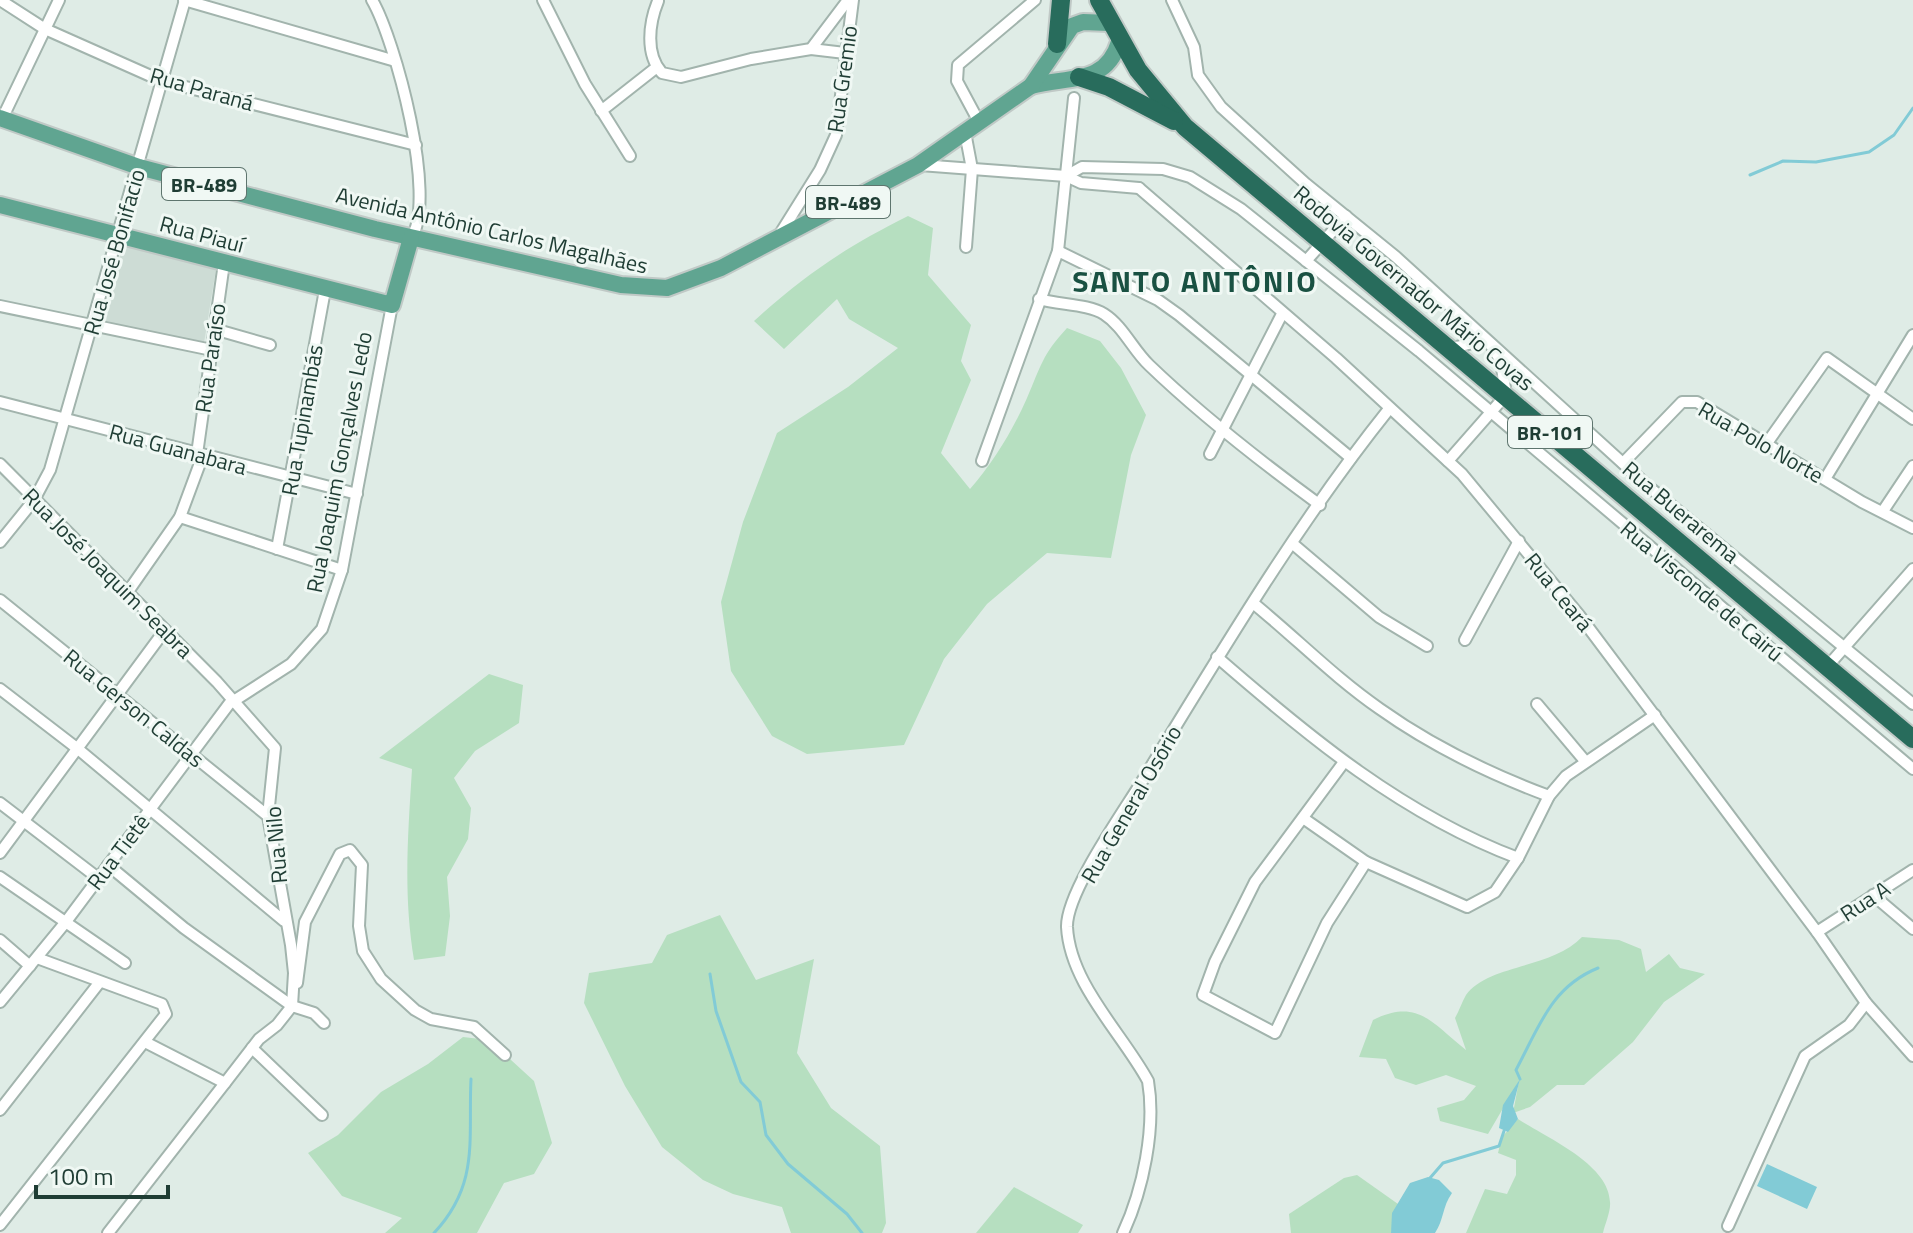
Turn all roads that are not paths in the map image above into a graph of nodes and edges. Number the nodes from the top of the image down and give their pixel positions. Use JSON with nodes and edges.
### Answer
{"nodes":[{"id":1,"x":0,"y":0,"type":"edge"},
{"id":2,"x":59,"y":0,"type":"edge"},
{"id":3,"x":184,"y":0,"type":"edge"},
{"id":4,"x":372,"y":0,"type":"edge"},
{"id":5,"x":543,"y":0,"type":"edge"},
{"id":6,"x":850,"y":0,"type":"edge"},
{"id":7,"x":1035,"y":0,"type":"edge"},
{"id":8,"x":1061,"y":0,"type":"edge"},
{"id":9,"x":1099,"y":0,"type":"edge"},
{"id":10,"x":1172,"y":0,"type":"edge"},
{"id":11,"x":658,"y":1,"type":"edge"},
{"id":12,"x":1109,"y":23,"type":"junction"},
{"id":13,"x":45,"y":29,"type":"junction"},
{"id":14,"x":1119,"y":42,"type":"junction"},
{"id":15,"x":811,"y":49,"type":"junction"},
{"id":16,"x":1054,"y":52,"type":"junction"},
{"id":17,"x":845,"y":53,"type":"junction"},
{"id":18,"x":392,"y":60,"type":"junction"},
{"id":19,"x":657,"y":67,"type":"junction"},
{"id":20,"x":1071,"y":77,"type":"junction"},
{"id":21,"x":162,"y":81,"type":"junction"},
{"id":22,"x":1031,"y":86,"type":"junction"},
{"id":23,"x":1074,"y":98,"type":"dead end"},
{"id":24,"x":601,"y":111,"type":"junction"},
{"id":25,"x":1,"y":119,"type":"edge"},
{"id":26,"x":972,"y":127,"type":"junction"},
{"id":27,"x":1185,"y":127,"type":"junction"},
{"id":28,"x":416,"y":145,"type":"junction"},
{"id":29,"x":630,"y":156,"type":"dead end"},
{"id":30,"x":918,"y":165,"type":"junction"},
{"id":31,"x":139,"y":167,"type":"junction"},
{"id":32,"x":972,"y":169,"type":"junction"},
{"id":33,"x":1153,"y":169,"type":"junction"},
{"id":34,"x":1066,"y":176,"type":"junction"},
{"id":35,"x":1139,"y":188,"type":"junction"},
{"id":36,"x":0,"y":205,"type":"edge"},
{"id":37,"x":1346,"y":216,"type":"junction"},
{"id":38,"x":119,"y":235,"type":"junction"},
{"id":39,"x":411,"y":238,"type":"junction"},
{"id":40,"x":777,"y":239,"type":"junction"},
{"id":41,"x":1322,"y":243,"type":"junction"},
{"id":42,"x":966,"y":247,"type":"dead end"},
{"id":43,"x":1058,"y":251,"type":"junction"},
{"id":44,"x":1306,"y":261,"type":"junction"},
{"id":45,"x":224,"y":263,"type":"junction"},
{"id":46,"x":325,"y":290,"type":"junction"},
{"id":47,"x":1039,"y":299,"type":"junction"},
{"id":48,"x":392,"y":305,"type":"junction"},
{"id":49,"x":0,"y":306,"type":"edge"},
{"id":50,"x":1282,"y":314,"type":"junction"},
{"id":51,"x":92,"y":325,"type":"junction"},
{"id":52,"x":214,"y":329,"type":"junction"},
{"id":53,"x":1913,"y":335,"type":"edge"},
{"id":54,"x":1490,"y":344,"type":"junction"},
{"id":55,"x":270,"y":345,"type":"dead end"},
{"id":56,"x":1448,"y":349,"type":"junction"},
{"id":57,"x":212,"y":350,"type":"junction"},
{"id":58,"x":1251,"y":375,"type":"junction"},
{"id":59,"x":1876,"y":394,"type":"junction"},
{"id":60,"x":1506,"y":395,"type":"junction"},
{"id":61,"x":0,"y":402,"type":"edge"},
{"id":62,"x":1389,"y":409,"type":"junction"},
{"id":63,"x":1491,"y":412,"type":"junction"},
{"id":64,"x":65,"y":419,"type":"junction"},
{"id":65,"x":1913,"y":419,"type":"edge"},
{"id":66,"x":1222,"y":431,"type":"junction"},
{"id":67,"x":1767,"y":443,"type":"junction"},
{"id":68,"x":1210,"y":454,"type":"dead end"},
{"id":69,"x":200,"y":455,"type":"junction"},
{"id":70,"x":1351,"y":458,"type":"junction"},
{"id":71,"x":982,"y":461,"type":"dead end"},
{"id":72,"x":1448,"y":461,"type":"junction"},
{"id":73,"x":1623,"y":463,"type":"junction"},
{"id":74,"x":0,"y":464,"type":"edge"},
{"id":75,"x":1913,"y":466,"type":"edge"},
{"id":76,"x":292,"y":478,"type":"junction"},
{"id":77,"x":1825,"y":479,"type":"junction"},
{"id":78,"x":357,"y":494,"type":"junction"},
{"id":79,"x":34,"y":500,"type":"junction"},
{"id":80,"x":1320,"y":505,"type":"junction"},
{"id":81,"x":1883,"y":511,"type":"junction"},
{"id":82,"x":180,"y":517,"type":"junction"},
{"id":83,"x":1913,"y":528,"type":"edge"},
{"id":84,"x":1519,"y":541,"type":"junction"},
{"id":85,"x":0,"y":542,"type":"edge"},
{"id":86,"x":1293,"y":544,"type":"junction"},
{"id":87,"x":277,"y":549,"type":"junction"},
{"id":88,"x":1913,"y":569,"type":"edge"},
{"id":89,"x":342,"y":570,"type":"junction"},
{"id":90,"x":127,"y":593,"type":"junction"},
{"id":91,"x":0,"y":600,"type":"edge"},
{"id":92,"x":1253,"y":603,"type":"junction"},
{"id":93,"x":1778,"y":627,"type":"junction"},
{"id":94,"x":165,"y":630,"type":"junction"},
{"id":95,"x":1465,"y":640,"type":"dead end"},
{"id":96,"x":1760,"y":641,"type":"junction"},
{"id":97,"x":1427,"y":646,"type":"dead end"},
{"id":98,"x":1844,"y":648,"type":"junction"},
{"id":99,"x":1217,"y":657,"type":"junction"},
{"id":100,"x":1827,"y":667,"type":"junction"},
{"id":101,"x":0,"y":689,"type":"edge"},
{"id":102,"x":117,"y":695,"type":"junction"},
{"id":103,"x":233,"y":700,"type":"junction"},
{"id":104,"x":1537,"y":704,"type":"dead end"},
{"id":105,"x":1913,"y":704,"type":"edge"},
{"id":106,"x":1655,"y":715,"type":"junction"},
{"id":107,"x":1913,"y":739,"type":"edge"},
{"id":108,"x":78,"y":749,"type":"junction"},
{"id":109,"x":191,"y":756,"type":"junction"},
{"id":110,"x":1585,"y":761,"type":"junction"},
{"id":111,"x":1344,"y":762,"type":"junction"},
{"id":112,"x":1913,"y":769,"type":"edge"},
{"id":113,"x":1549,"y":796,"type":"junction"},
{"id":114,"x":0,"y":803,"type":"edge"},
{"id":115,"x":150,"y":810,"type":"junction"},
{"id":116,"x":268,"y":816,"type":"junction"},
{"id":117,"x":1303,"y":818,"type":"junction"},
{"id":118,"x":25,"y":821,"type":"junction"},
{"id":119,"x":0,"y":853,"type":"edge"},
{"id":120,"x":1518,"y":858,"type":"junction"},
{"id":121,"x":1366,"y":862,"type":"junction"},
{"id":122,"x":108,"y":865,"type":"junction"},
{"id":123,"x":1913,"y":870,"type":"edge"},
{"id":124,"x":0,"y":877,"type":"edge"},
{"id":125,"x":98,"y":878,"type":"junction"},
{"id":126,"x":1873,"y":895,"type":"junction"},
{"id":127,"x":284,"y":921,"type":"junction"},
{"id":128,"x":65,"y":923,"type":"junction"},
{"id":129,"x":1913,"y":929,"type":"edge"},
{"id":130,"x":1817,"y":932,"type":"junction"},
{"id":131,"x":0,"y":940,"type":"edge"},
{"id":132,"x":34,"y":962,"type":"junction"},
{"id":133,"x":125,"y":963,"type":"dead end"},
{"id":134,"x":99,"y":983,"type":"junction"},
{"id":135,"x":293,"y":987,"type":"junction"},
{"id":136,"x":1,"y":1000,"type":"edge"},
{"id":137,"x":1866,"y":1003,"type":"junction"},
{"id":138,"x":292,"y":1006,"type":"junction"},
{"id":139,"x":324,"y":1023,"type":"dead end"},
{"id":140,"x":145,"y":1042,"type":"junction"},
{"id":141,"x":252,"y":1048,"type":"junction"},
{"id":142,"x":505,"y":1055,"type":"dead end"},
{"id":143,"x":1913,"y":1056,"type":"edge"},
{"id":144,"x":225,"y":1083,"type":"junction"},
{"id":145,"x":0,"y":1110,"type":"edge"},
{"id":146,"x":322,"y":1115,"type":"dead end"},
{"id":147,"x":0,"y":1225,"type":"edge"},
{"id":148,"x":1728,"y":1226,"type":"dead end"},
{"id":149,"x":108,"y":1233,"type":"edge"},
{"id":150,"x":1123,"y":1233,"type":"edge"}],
"edges":[{"from":1,"to":13,"type":"street","name":"Rua Paraná"},
{"from":2,"to":13,"type":"street"},
{"from":3,"to":18,"type":"street"},
{"from":3,"to":21,"type":"street","name":"Rua José Bonifacio"},
{"from":4,"to":18,"type":"street"},
{"from":5,"to":24,"type":"street"},
{"from":6,"to":15,"type":"street"},
{"from":6,"to":17,"type":"street","name":"Rua Gremio"},
{"from":7,"to":26,"type":"street"},
{"from":8,"to":16,"type":"highway"},
{"from":9,"to":12,"type":"highway","name":"Rodovia Governador Mário Covas","number":"BR-101"},
{"from":10,"to":37,"type":"street","name":"Rua Buerarema"},
{"from":11,"to":19,"type":"street"},
{"from":12,"to":14,"type":"highway","name":"Rodovia Governador Mário Covas","number":"BR-101"},
{"from":12,"to":16,"type":"main road","number":"BR-489"},
{"from":13,"to":21,"type":"street","name":"Rua Paraná"},
{"from":13,"to":25,"type":"street"},
{"from":14,"to":20,"type":"main road","number":"BR-489"},
{"from":14,"to":27,"type":"highway","name":"Rodovia Governador Mário Covas","number":"BR-101"},
{"from":15,"to":17,"type":"street"},
{"from":15,"to":19,"type":"street"},
{"from":16,"to":20,"type":"main road"},
{"from":16,"to":22,"type":"main road","number":"BR-489"},
{"from":17,"to":40,"type":"street","name":"Rua Gremio"},
{"from":18,"to":28,"type":"street"},
{"from":19,"to":24,"type":"street"},
{"from":20,"to":22,"type":"main road","number":"BR-489"},
{"from":20,"to":27,"type":"highway"},
{"from":21,"to":28,"type":"street","name":"Rua Paraná"},
{"from":21,"to":31,"type":"street","name":"Rua José Bonifacio"},
{"from":22,"to":26,"type":"main road","name":"Avenida Antônio Carlos Magalhães","number":"BR-489"},
{"from":23,"to":34,"type":"street"},
{"from":24,"to":29,"type":"street"},
{"from":25,"to":31,"type":"main road","name":"Avenida Antônio Carlos Magalhães","number":"BR-489"},
{"from":26,"to":30,"type":"main road","name":"Avenida Antônio Carlos Magalhães","number":"BR-489"},
{"from":26,"to":32,"type":"street"},
{"from":27,"to":41,"type":"highway","name":"Rodovia Governador Mário Covas","number":"BR-101"},
{"from":28,"to":39,"type":"street"},
{"from":30,"to":32,"type":"street"},
{"from":30,"to":40,"type":"main road","name":"Avenida Antônio Carlos Magalhães","number":"BR-489"},
{"from":31,"to":38,"type":"street","name":"Rua José Bonifacio"},
{"from":31,"to":39,"type":"main road","name":"Avenida Antônio Carlos Magalhães","number":"BR-489"},
{"from":32,"to":34,"type":"street"},
{"from":32,"to":42,"type":"street"},
{"from":33,"to":34,"type":"street"},
{"from":33,"to":35,"type":"street"},
{"from":33,"to":44,"type":"street"},
{"from":34,"to":35,"type":"street"},
{"from":34,"to":43,"type":"street"},
{"from":35,"to":50,"type":"street","name":"Rua Ceará"},
{"from":36,"to":38,"type":"main road","name":"Rua Piauí"},
{"from":37,"to":41,"type":"street"},
{"from":37,"to":54,"type":"street","name":"Rua Buerarema"},
{"from":38,"to":45,"type":"main road","name":"Rua Piauí"},
{"from":38,"to":51,"type":"street","name":"Rua José Bonifacio"},
{"from":39,"to":40,"type":"main road","name":"Avenida Antônio Carlos Magalhães","number":"BR-489"},
{"from":39,"to":48,"type":"main road","name":"Rua Joaquim Gonçalves Ledo"},
{"from":41,"to":44,"type":"street"},
{"from":41,"to":56,"type":"highway","name":"Rodovia Governador Mário Covas","number":"BR-101"},
{"from":43,"to":47,"type":"street"},
{"from":43,"to":58,"type":"street"},
{"from":44,"to":63,"type":"street","name":"Rua Visconde de Cairú"},
{"from":45,"to":46,"type":"main road","name":"Rua Piauí"},
{"from":45,"to":52,"type":"street","name":"Rua Paraíso"},
{"from":46,"to":48,"type":"main road","name":"Rua Piauí"},
{"from":46,"to":76,"type":"street","name":"Rua Tupinambás"},
{"from":47,"to":66,"type":"street"},
{"from":47,"to":71,"type":"street"},
{"from":48,"to":78,"type":"street","name":"Rua Joaquim Gonçalves Ledo"},
{"from":49,"to":51,"type":"street"},
{"from":50,"to":58,"type":"street"},
{"from":50,"to":62,"type":"street","name":"Rua Ceará"},
{"from":51,"to":57,"type":"street"},
{"from":51,"to":64,"type":"street","name":"Rua José Bonifacio"},
{"from":52,"to":55,"type":"street"},
{"from":52,"to":57,"type":"street","name":"Rua Paraíso"},
{"from":53,"to":59,"type":"street"},
{"from":54,"to":56,"type":"street"},
{"from":54,"to":60,"type":"street"},
{"from":54,"to":73,"type":"street","name":"Rua Buerarema"},
{"from":56,"to":60,"type":"highway","name":"Rodovia Governador Mário Covas","number":"BR-101"},
{"from":57,"to":69,"type":"street","name":"Rua Paraíso"},
{"from":58,"to":66,"type":"street"},
{"from":58,"to":70,"type":"street"},
{"from":59,"to":65,"type":"street"},
{"from":59,"to":67,"type":"street"},
{"from":59,"to":77,"type":"street"},
{"from":60,"to":63,"type":"street"},
{"from":60,"to":93,"type":"highway","name":"Rodovia Governador Mário Covas","number":"BR-101"},
{"from":61,"to":64,"type":"street","name":"Rua Guanabara"},
{"from":62,"to":70,"type":"street","name":"Rua General Osório"},
{"from":62,"to":72,"type":"street","name":"Rua Ceará"},
{"from":63,"to":72,"type":"street"},
{"from":63,"to":96,"type":"street","name":"Rua Visconde de Cairú"},
{"from":64,"to":69,"type":"street","name":"Rua Guanabara"},
{"from":64,"to":79,"type":"street","name":"Rua José Bonifacio"},
{"from":66,"to":68,"type":"street"},
{"from":66,"to":80,"type":"street"},
{"from":67,"to":73,"type":"street","name":"Rua Polo Norte"},
{"from":67,"to":77,"type":"street","name":"Rua Polo Norte"},
{"from":69,"to":76,"type":"street","name":"Rua Guanabara"},
{"from":69,"to":82,"type":"street","name":"Rua Paraíso"},
{"from":70,"to":80,"type":"street","name":"Rua General Osório"},
{"from":72,"to":84,"type":"street","name":"Rua Ceará"},
{"from":73,"to":98,"type":"street","name":"Rua Buerarema"},
{"from":74,"to":79,"type":"street","name":"Rua José Joaquim Seabra"},
{"from":75,"to":81,"type":"street"},
{"from":76,"to":78,"type":"street","name":"Rua Guanabara"},
{"from":76,"to":87,"type":"street","name":"Rua Tupinambás"},
{"from":77,"to":81,"type":"street","name":"Rua Polo Norte"},
{"from":78,"to":89,"type":"street","name":"Rua Joaquim Gonçalves Ledo"},
{"from":79,"to":85,"type":"street","name":"Rua José Bonifacio"},
{"from":79,"to":90,"type":"street","name":"Rua José Joaquim Seabra"},
{"from":80,"to":86,"type":"street","name":"Rua General Osório"},
{"from":81,"to":83,"type":"street","name":"Rua Polo Norte"},
{"from":82,"to":87,"type":"street"},
{"from":82,"to":90,"type":"street","name":"Rua Paraíso"},
{"from":84,"to":95,"type":"street"},
{"from":84,"to":106,"type":"street","name":"Rua Ceará"},
{"from":86,"to":92,"type":"street","name":"Rua General Osório"},
{"from":86,"to":97,"type":"street"},
{"from":87,"to":89,"type":"street"},
{"from":88,"to":98,"type":"street"},
{"from":89,"to":103,"type":"street","name":"Rua Joaquim Gonçalves Ledo"},
{"from":90,"to":94,"type":"street","name":"Rua José Joaquim Seabra"},
{"from":91,"to":102,"type":"street","name":"Rua Gerson Caldas"},
{"from":92,"to":99,"type":"street","name":"Rua General Osório"},
{"from":92,"to":113,"type":"street"},
{"from":93,"to":96,"type":"street"},
{"from":93,"to":100,"type":"highway","name":"Rodovia Governador Mário Covas","number":"BR-101"},
{"from":94,"to":102,"type":"street"},
{"from":94,"to":103,"type":"street","name":"Rua José Joaquim Seabra"},
{"from":96,"to":112,"type":"street","name":"Rua Visconde de Cairú"},
{"from":98,"to":100,"type":"street"},
{"from":98,"to":105,"type":"street","name":"Rua Buerarema"},
{"from":99,"to":111,"type":"street"},
{"from":99,"to":150,"type":"street","name":"Rua General Osório"},
{"from":100,"to":107,"type":"highway","name":"Rodovia Governador Mário Covas","number":"BR-101"},
{"from":101,"to":108,"type":"street"},
{"from":102,"to":108,"type":"street"},
{"from":102,"to":109,"type":"street","name":"Rua Gerson Caldas"},
{"from":103,"to":109,"type":"street","name":"Rua Tietê"},
{"from":103,"to":116,"type":"street","name":"Rua Nilo"},
{"from":104,"to":110,"type":"street"},
{"from":106,"to":110,"type":"street"},
{"from":106,"to":130,"type":"street","name":"Rua Ceará"},
{"from":108,"to":115,"type":"street"},
{"from":108,"to":118,"type":"street"},
{"from":109,"to":115,"type":"street","name":"Rua Tietê"},
{"from":109,"to":116,"type":"street","name":"Rua Gerson Caldas"},
{"from":110,"to":113,"type":"street"},
{"from":111,"to":117,"type":"street"},
{"from":111,"to":120,"type":"street"},
{"from":113,"to":120,"type":"street"},
{"from":114,"to":118,"type":"street"},
{"from":115,"to":122,"type":"street","name":"Rua Tietê"},
{"from":115,"to":127,"type":"street"},
{"from":116,"to":127,"type":"street","name":"Rua Nilo"},
{"from":117,"to":121,"type":"street"},
{"from":117,"to":121,"type":"street"},
{"from":118,"to":119,"type":"street"},
{"from":118,"to":125,"type":"street"},
{"from":120,"to":121,"type":"street"},
{"from":122,"to":125,"type":"street","name":"Rua Tietê"},
{"from":122,"to":138,"type":"street"},
{"from":123,"to":126,"type":"street","name":"Rua A"},
{"from":124,"to":128,"type":"street"},
{"from":125,"to":128,"type":"street","name":"Rua Tietê"},
{"from":126,"to":129,"type":"street"},
{"from":126,"to":130,"type":"street","name":"Rua A"},
{"from":127,"to":135,"type":"street","name":"Rua Nilo"},
{"from":128,"to":132,"type":"street","name":"Rua Tietê"},
{"from":128,"to":133,"type":"street"},
{"from":130,"to":137,"type":"street","name":"Rua Ceará"},
{"from":131,"to":132,"type":"street"},
{"from":132,"to":134,"type":"street"},
{"from":132,"to":136,"type":"street","name":"Rua Tietê"},
{"from":134,"to":140,"type":"street"},
{"from":134,"to":145,"type":"street"},
{"from":135,"to":138,"type":"street","name":"Rua Nilo"},
{"from":135,"to":142,"type":"street"},
{"from":137,"to":143,"type":"street","name":"Rua Ceará"},
{"from":137,"to":148,"type":"street"},
{"from":138,"to":139,"type":"street"},
{"from":138,"to":141,"type":"street"},
{"from":140,"to":144,"type":"street"},
{"from":140,"to":147,"type":"street"},
{"from":141,"to":144,"type":"street"},
{"from":141,"to":146,"type":"street"},
{"from":144,"to":149,"type":"street"}]}
